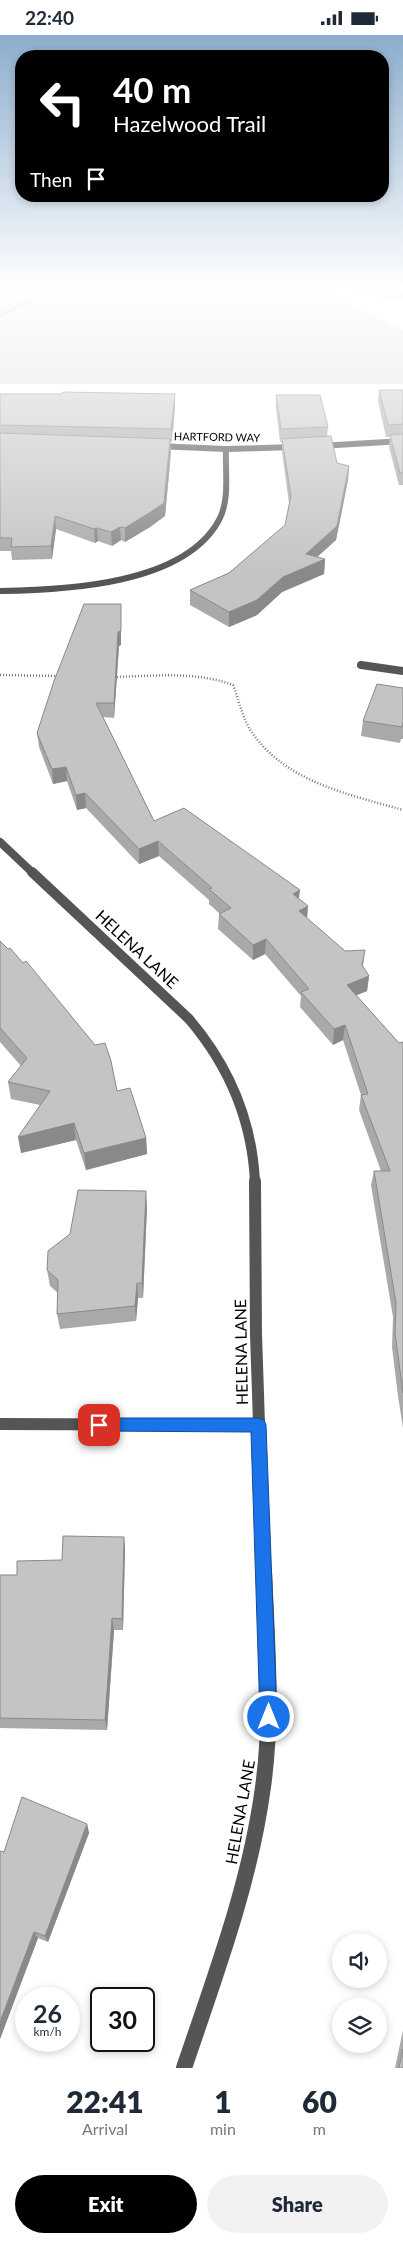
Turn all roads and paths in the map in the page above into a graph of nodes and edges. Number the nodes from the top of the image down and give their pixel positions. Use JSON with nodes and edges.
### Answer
{"nodes":[{"id":1,"x":403,"y":441,"type":"edge"},
{"id":2,"x":151,"y":446,"type":"edge"},
{"id":3,"x":304,"y":447,"type":"edge"},
{"id":4,"x":313,"y":447,"type":"edge"},
{"id":5,"x":226,"y":449,"type":"junction"},
{"id":6,"x":0,"y":591,"type":"edge"},
{"id":7,"x":361,"y":665,"type":"dead end"},
{"id":8,"x":403,"y":671,"type":"edge"},
{"id":9,"x":0,"y":675,"type":"edge"},
{"id":10,"x":67,"y":676,"type":"edge"},
{"id":11,"x":106,"y":677,"type":"edge"},
{"id":12,"x":403,"y":810,"type":"edge"},
{"id":13,"x":0,"y":842,"type":"edge"},
{"id":14,"x":0,"y":1424,"type":"edge"},
{"id":15,"x":258,"y":1425,"type":"junction"},
{"id":16,"x":184,"y":2068,"type":"edge"}],
"edges":[{"from":1,"to":4,"type":"street"},
{"from":2,"to":5,"type":"street","name":"HARTFORD WAY"},
{"from":3,"to":5,"type":"street","name":"HARTFORD WAY"},
{"from":5,"to":6,"type":"street"},
{"from":7,"to":8,"type":"street"},
{"from":9,"to":10,"type":"path"},
{"from":11,"to":12,"type":"path"},
{"from":13,"to":15,"type":"street","name":"HELENA LANE"},
{"from":14,"to":15,"type":"street"},
{"from":15,"to":16,"type":"street","name":"HELENA LANE"}]}
